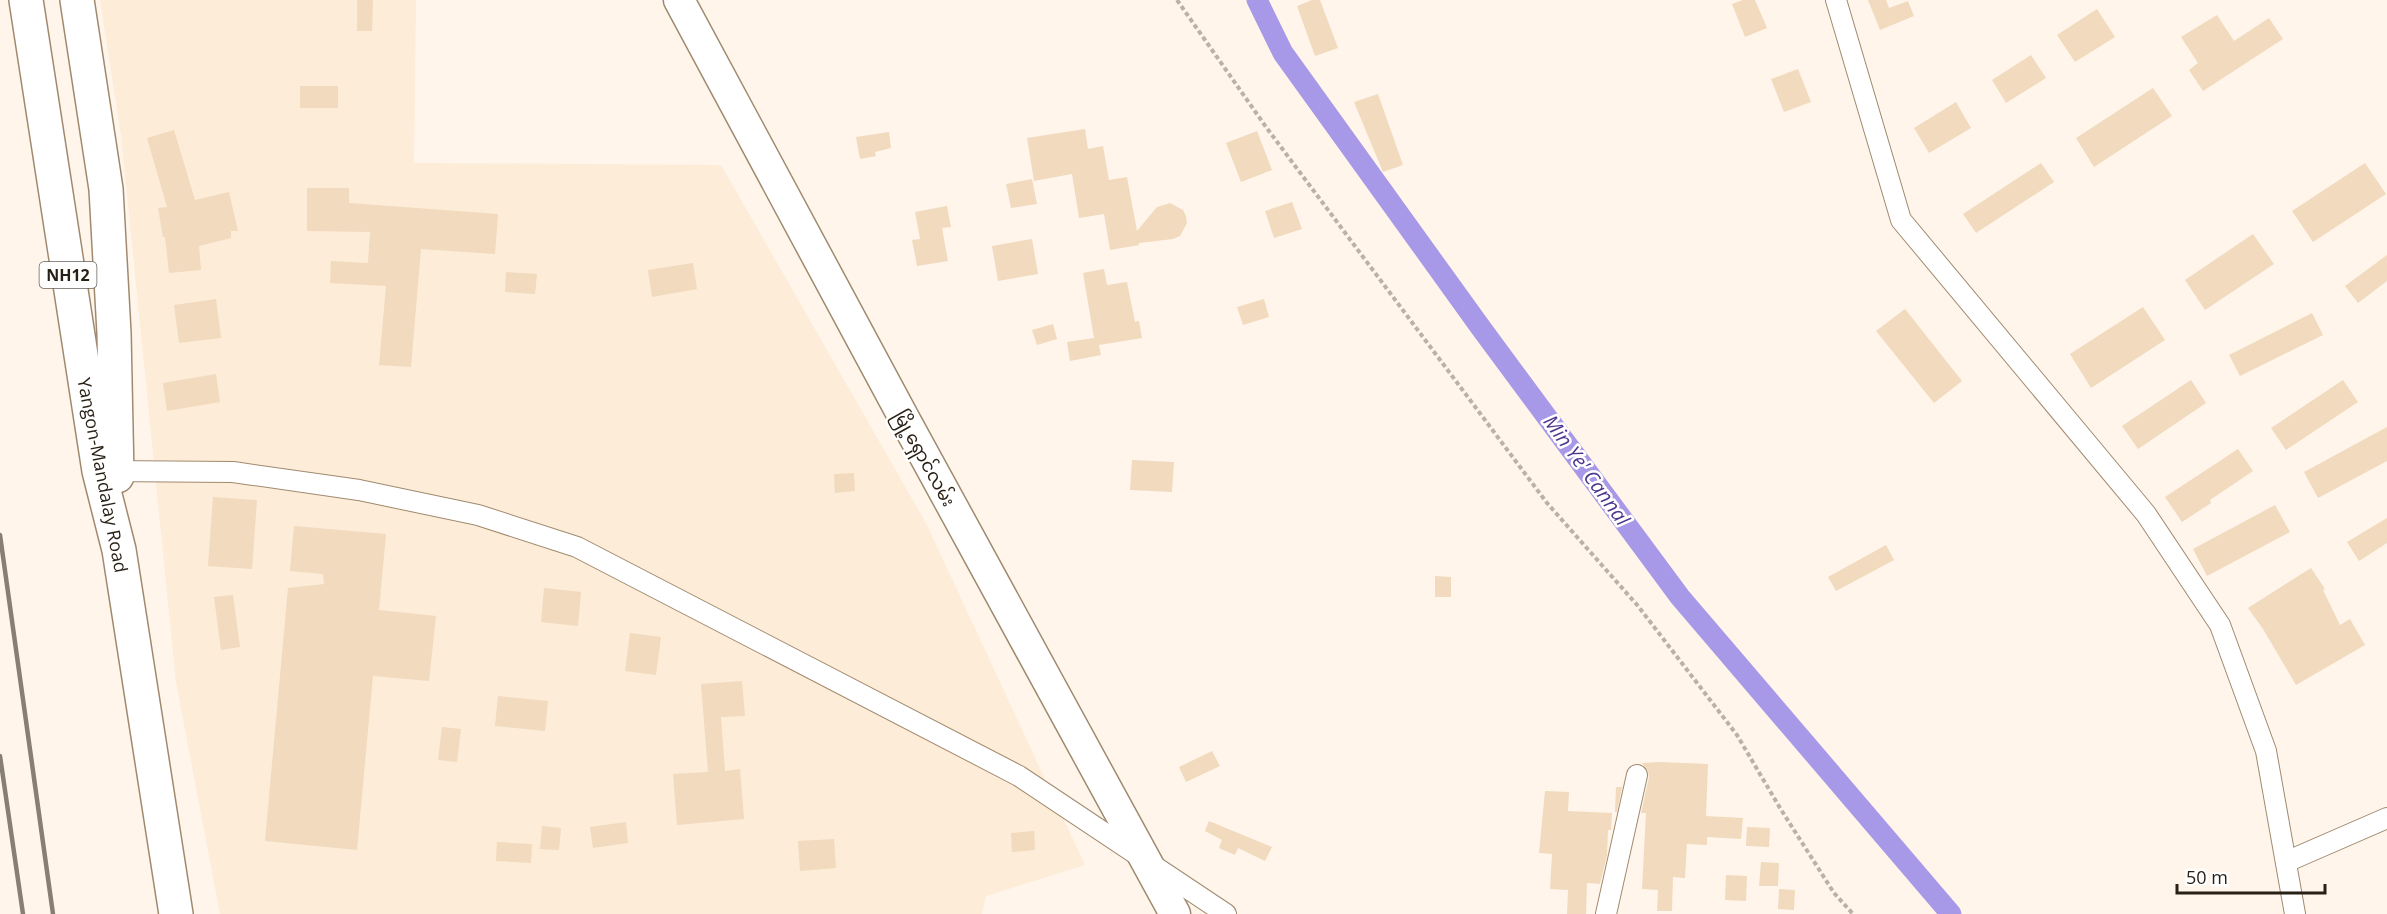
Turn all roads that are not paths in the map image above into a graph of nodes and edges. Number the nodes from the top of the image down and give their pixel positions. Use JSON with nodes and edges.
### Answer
{"nodes":[{"id":1,"x":26,"y":0,"type":"edge"},
{"id":2,"x":77,"y":0,"type":"edge"},
{"id":3,"x":679,"y":0,"type":"edge"},
{"id":4,"x":1836,"y":0,"type":"edge"},
{"id":5,"x":108,"y":471,"type":"junction"},
{"id":6,"x":1637,"y":775,"type":"dead end"},
{"id":7,"x":2387,"y":818,"type":"edge"},
{"id":8,"x":1142,"y":856,"type":"junction"},
{"id":9,"x":2286,"y":862,"type":"junction"},
{"id":10,"x":176,"y":914,"type":"edge"},
{"id":11,"x":1175,"y":914,"type":"edge"},
{"id":12,"x":1226,"y":914,"type":"edge"},
{"id":13,"x":1606,"y":914,"type":"edge"},
{"id":14,"x":2295,"y":914,"type":"edge"}],
"edges":[{"from":1,"to":5,"type":"highway","name":"Yangon-Mandalay Road","number":"NH12"},
{"from":2,"to":5,"type":"highway","number":"NH12"},
{"from":3,"to":8,"type":"main road","name":"မြို့ရှောင်လမ်း"},
{"from":4,"to":9,"type":"street"},
{"from":5,"to":8,"type":"street"},
{"from":5,"to":10,"type":"highway","name":"Yangon-Mandalay Road","number":"NH12"},
{"from":6,"to":13,"type":"street"},
{"from":7,"to":9,"type":"street"},
{"from":8,"to":11,"type":"main road","name":"မြို့ရှောင်လမ်း"},
{"from":8,"to":12,"type":"street"},
{"from":9,"to":14,"type":"street"}]}
